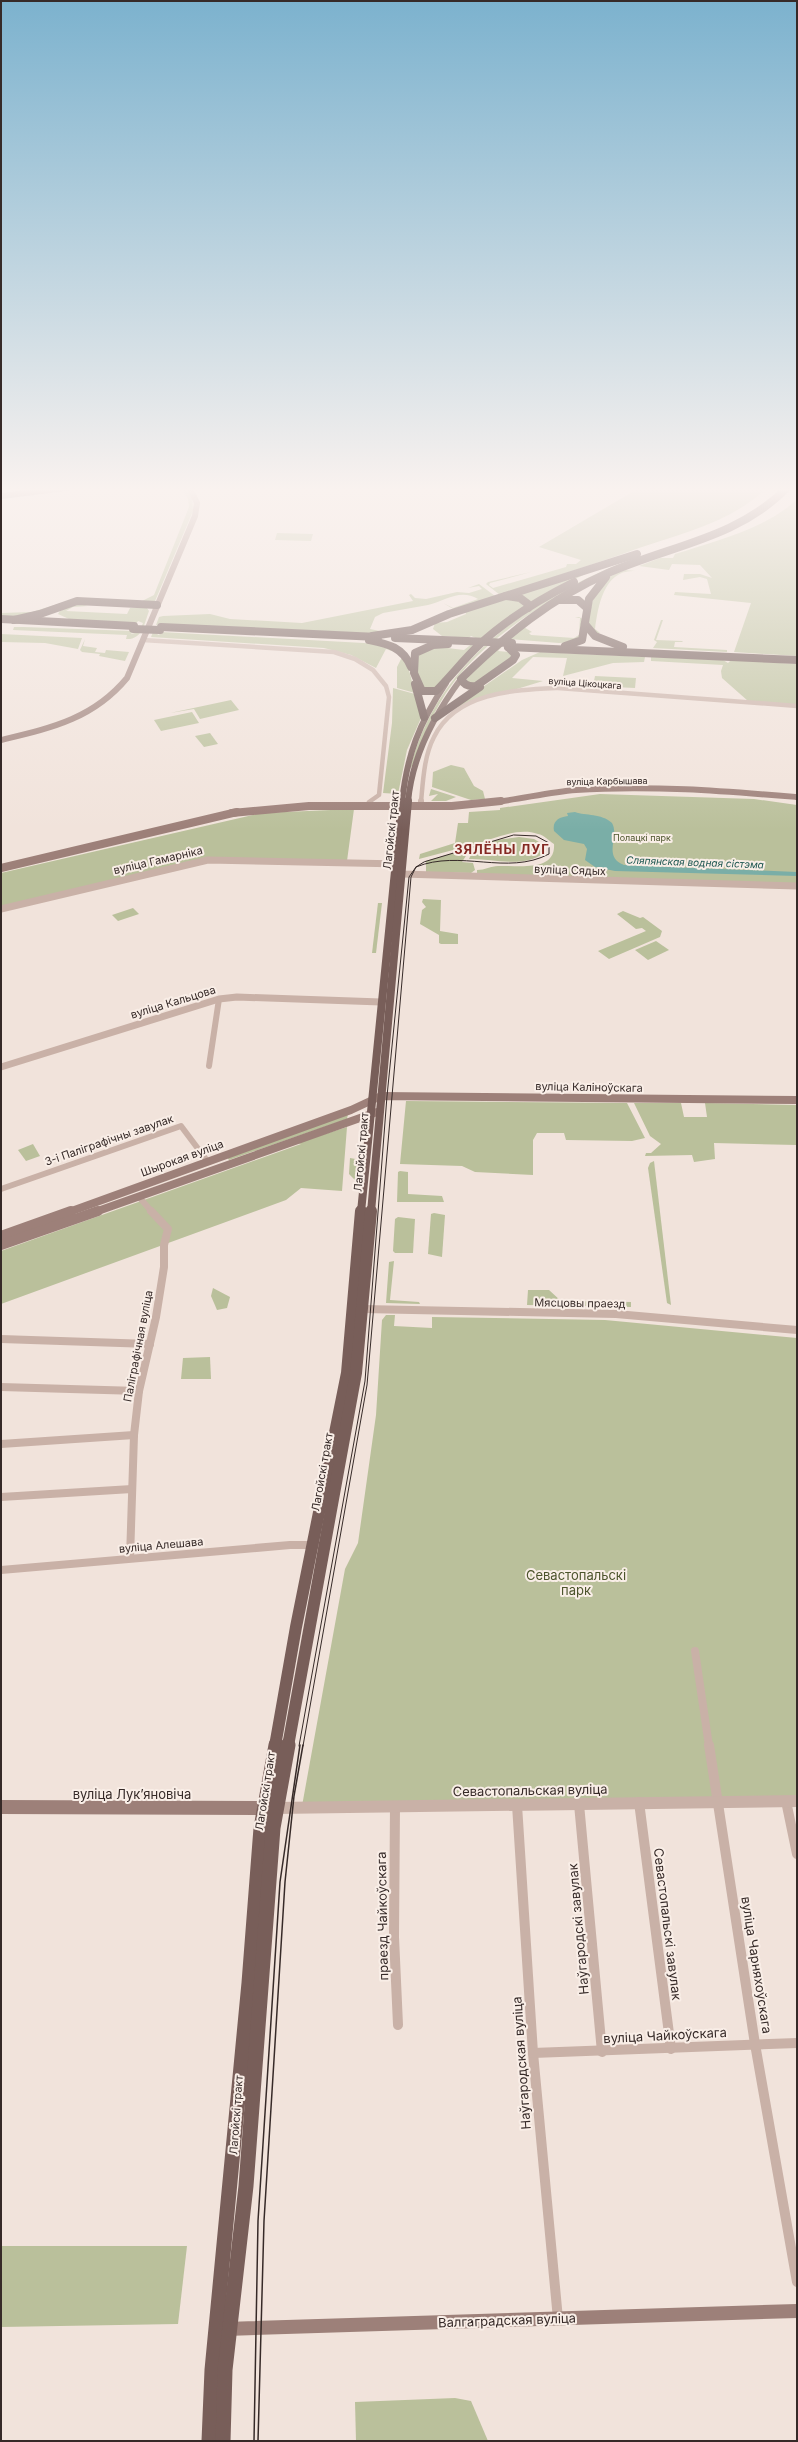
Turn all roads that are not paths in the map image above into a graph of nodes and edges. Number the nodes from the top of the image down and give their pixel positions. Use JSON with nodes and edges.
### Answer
{"nodes":[{"id":1,"x":73,"y":602,"type":"edge"},
{"id":2,"x":92,"y":602,"type":"edge"},
{"id":3,"x":159,"y":602,"type":"edge"},
{"id":4,"x":485,"y":602,"type":"edge"},
{"id":5,"x":526,"y":602,"type":"edge"},
{"id":6,"x":538,"y":602,"type":"edge"},
{"id":7,"x":552,"y":602,"type":"edge"},
{"id":8,"x":581,"y":602,"type":"edge"},
{"id":9,"x":589,"y":602,"type":"edge"},
{"id":10,"x":157,"y":606,"type":"junction"},
{"id":11,"x":528,"y":608,"type":"junction"},
{"id":12,"x":587,"y":608,"type":"junction"},
{"id":13,"x":438,"y":618,"type":"junction"},
{"id":14,"x":1,"y":619,"type":"edge"},
{"id":15,"x":14,"y":620,"type":"junction"},
{"id":16,"x":1,"y":623,"type":"edge"},
{"id":17,"x":72,"y":623,"type":"junction"},
{"id":18,"x":585,"y":624,"type":"junction"},
{"id":19,"x":131,"y":627,"type":"junction"},
{"id":20,"x":412,"y":630,"type":"junction"},
{"id":21,"x":431,"y":631,"type":"junction"},
{"id":22,"x":371,"y":638,"type":"junction"},
{"id":23,"x":143,"y":640,"type":"junction"},
{"id":24,"x":462,"y":642,"type":"junction"},
{"id":25,"x":448,"y":644,"type":"junction"},
{"id":26,"x":510,"y":645,"type":"junction"},
{"id":27,"x":553,"y":648,"type":"junction"},
{"id":28,"x":630,"y":649,"type":"junction"},
{"id":29,"x":700,"y":654,"type":"junction"},
{"id":30,"x":797,"y":657,"type":"edge"},
{"id":31,"x":797,"y":660,"type":"edge"},
{"id":32,"x":450,"y":678,"type":"junction"},
{"id":33,"x":462,"y":679,"type":"junction"},
{"id":34,"x":797,"y":706,"type":"edge"},
{"id":35,"x":424,"y":717,"type":"junction"},
{"id":36,"x":435,"y":718,"type":"junction"},
{"id":37,"x":1,"y":740,"type":"edge"},
{"id":38,"x":379,"y":795,"type":"junction"},
{"id":39,"x":797,"y":797,"type":"edge"},
{"id":40,"x":369,"y":802,"type":"junction"},
{"id":41,"x":386,"y":803,"type":"junction"},
{"id":42,"x":336,"y":804,"type":"junction"},
{"id":43,"x":405,"y":805,"type":"junction"},
{"id":44,"x":419,"y":806,"type":"junction"},
{"id":45,"x":399,"y":864,"type":"junction"},
{"id":46,"x":1,"y":868,"type":"edge"},
{"id":47,"x":402,"y":874,"type":"junction"},
{"id":48,"x":797,"y":886,"type":"edge"},
{"id":49,"x":1,"y":909,"type":"edge"},
{"id":50,"x":392,"y":946,"type":"junction"},
{"id":51,"x":219,"y":999,"type":"junction"},
{"id":52,"x":385,"y":1002,"type":"junction"},
{"id":53,"x":209,"y":1066,"type":"dead end"},
{"id":54,"x":1,"y":1067,"type":"edge"},
{"id":55,"x":381,"y":1096,"type":"junction"},
{"id":56,"x":797,"y":1100,"type":"edge"},
{"id":57,"x":371,"y":1102,"type":"junction"},
{"id":58,"x":370,"y":1116,"type":"junction"},
{"id":59,"x":219,"y":1158,"type":"junction"},
{"id":60,"x":208,"y":1162,"type":"junction"},
{"id":61,"x":225,"y":1166,"type":"junction"},
{"id":62,"x":1,"y":1189,"type":"edge"},
{"id":63,"x":139,"y":1197,"type":"junction"},
{"id":64,"x":1,"y":1236,"type":"edge"},
{"id":65,"x":1,"y":1245,"type":"edge"},
{"id":66,"x":358,"y":1309,"type":"junction"},
{"id":67,"x":797,"y":1330,"type":"edge"},
{"id":68,"x":1,"y":1339,"type":"edge"},
{"id":69,"x":150,"y":1344,"type":"junction"},
{"id":70,"x":1,"y":1387,"type":"edge"},
{"id":71,"x":139,"y":1391,"type":"junction"},
{"id":72,"x":134,"y":1435,"type":"junction"},
{"id":73,"x":1,"y":1444,"type":"edge"},
{"id":74,"x":132,"y":1489,"type":"junction"},
{"id":75,"x":1,"y":1497,"type":"edge"},
{"id":76,"x":318,"y":1545,"type":"junction"},
{"id":77,"x":130,"y":1558,"type":"junction"},
{"id":78,"x":1,"y":1570,"type":"edge"},
{"id":79,"x":695,"y":1651,"type":"dead end"},
{"id":80,"x":718,"y":1801,"type":"junction"},
{"id":81,"x":792,"y":1801,"type":"edge"},
{"id":82,"x":640,"y":1802,"type":"junction"},
{"id":83,"x":579,"y":1804,"type":"junction"},
{"id":84,"x":517,"y":1805,"type":"junction"},
{"id":85,"x":395,"y":1806,"type":"junction"},
{"id":86,"x":1,"y":1807,"type":"edge"},
{"id":87,"x":270,"y":1808,"type":"junction"},
{"id":88,"x":797,"y":1854,"type":"edge"},
{"id":89,"x":398,"y":2025,"type":"dead end"},
{"id":90,"x":797,"y":2043,"type":"edge"},
{"id":91,"x":755,"y":2044,"type":"junction"},
{"id":92,"x":671,"y":2049,"type":"junction"},
{"id":93,"x":602,"y":2052,"type":"junction"},
{"id":94,"x":533,"y":2053,"type":"junction"},
{"id":95,"x":797,"y":2282,"type":"edge"},
{"id":96,"x":797,"y":2312,"type":"edge"},
{"id":97,"x":558,"y":2319,"type":"junction"},
{"id":98,"x":223,"y":2329,"type":"junction"},
{"id":99,"x":209,"y":2441,"type":"edge"},
{"id":100,"x":223,"y":2441,"type":"edge"}],
"edges":[{"from":1,"to":15,"type":"highway"},
{"from":2,"to":10,"type":"highway"},
{"from":3,"to":10,"type":"main road"},
{"from":4,"to":13,"type":"highway"},
{"from":5,"to":11,"type":"highway"},
{"from":6,"to":11,"type":"highway","name":"Лагойскі тракт"},
{"from":7,"to":33,"type":"highway","name":"Лагойскі тракт"},
{"from":8,"to":12,"type":"highway"},
{"from":9,"to":12,"type":"highway"},
{"from":10,"to":17,"type":"highway"},
{"from":10,"to":23,"type":"main road"},
{"from":11,"to":32,"type":"highway","name":"Лагойскі тракт"},
{"from":12,"to":18,"type":"highway"},
{"from":13,"to":20,"type":"highway"},
{"from":13,"to":21,"type":"highway"},
{"from":14,"to":15,"type":"highway"},
{"from":15,"to":17,"type":"highway"},
{"from":16,"to":19,"type":"highway"},
{"from":17,"to":19,"type":"highway"},
{"from":18,"to":27,"type":"highway"},
{"from":18,"to":28,"type":"highway"},
{"from":19,"to":22,"type":"highway","bridge":true},
{"from":20,"to":21,"type":"highway"},
{"from":20,"to":22,"type":"highway"},
{"from":21,"to":24,"type":"highway"},
{"from":22,"to":24,"type":"highway"},
{"from":22,"to":25,"type":"highway"},
{"from":22,"to":35,"type":"highway"},
{"from":23,"to":37,"type":"main road"},
{"from":23,"to":38,"type":"street"},
{"from":24,"to":25,"type":"highway"},
{"from":24,"to":26,"type":"highway"},
{"from":25,"to":32,"type":"highway"},
{"from":26,"to":27,"type":"highway"},
{"from":26,"to":33,"type":"highway"},
{"from":27,"to":28,"type":"highway"},
{"from":27,"to":29,"type":"highway"},
{"from":27,"to":36,"type":"highway"},
{"from":28,"to":29,"type":"highway"},
{"from":29,"to":30,"type":"highway"},
{"from":29,"to":31,"type":"highway"},
{"from":32,"to":35,"type":"main road","name":"Лагойскі тракт"},
{"from":33,"to":36,"type":"main road","name":"Лагойскі тракт"},
{"from":34,"to":44,"type":"street","name":"вуліца Цікоцкага"},
{"from":35,"to":43,"type":"main road","name":"Лагойскі тракт"},
{"from":36,"to":43,"type":"main road","name":"Лагойскі тракт"},
{"from":38,"to":40,"type":"street"},
{"from":38,"to":41,"type":"street"},
{"from":39,"to":44,"type":"main road","name":"вуліца Карбышава"},
{"from":40,"to":41,"type":"main road"},
{"from":40,"to":42,"type":"main road"},
{"from":41,"to":43,"type":"main road"},
{"from":42,"to":43,"type":"main road"},
{"from":42,"to":46,"type":"main road"},
{"from":43,"to":44,"type":"main road"},
{"from":43,"to":45,"type":"main road","name":"Лагойскі тракт"},
{"from":45,"to":47,"type":"main road","name":"Лагойскі тракт"},
{"from":45,"to":49,"type":"street","name":"вуліца Гамарніка"},
{"from":45,"to":50,"type":"main road","name":"Лагойскі тракт"},
{"from":47,"to":48,"type":"street","name":"вуліца Сядых"},
{"from":47,"to":50,"type":"main road","name":"Лагойскі тракт"},
{"from":50,"to":52,"type":"main road","name":"Лагойскі тракт"},
{"from":51,"to":52,"type":"street","name":"вуліца Кальцова"},
{"from":51,"to":53,"type":"street"},
{"from":51,"to":54,"type":"street","name":"вуліца Кальцова"},
{"from":52,"to":55,"type":"main road","name":"Лагойскі тракт"},
{"from":52,"to":57,"type":"main road","name":"Лагойскі тракт"},
{"from":55,"to":56,"type":"main road","name":"вуліца Каліноўскага"},
{"from":55,"to":57,"type":"main road","name":"Шырокая вуліца"},
{"from":55,"to":58,"type":"main road","name":"Лагойскі тракт"},
{"from":57,"to":58,"type":"main road","name":"Лагойскі тракт"},
{"from":57,"to":59,"type":"main road","name":"Шырокая вуліца"},
{"from":58,"to":61,"type":"main road","name":"Шырокая вуліца"},
{"from":58,"to":66,"type":"main road","name":"Лагойскі тракт"},
{"from":59,"to":60,"type":"main road","name":"Шырокая вуліца"},
{"from":59,"to":61,"type":"main road"},
{"from":60,"to":62,"type":"street","name":"3-і Паліграфічны завулак"},
{"from":60,"to":64,"type":"main road","name":"Шырокая вуліца"},
{"from":61,"to":63,"type":"main road","name":"Шырокая вуліца"},
{"from":63,"to":65,"type":"main road","name":"Шырокая вуліца"},
{"from":63,"to":69,"type":"street","name":"Паліграфічная вуліца"},
{"from":66,"to":67,"type":"street","name":"Мясцовы праезд"},
{"from":66,"to":76,"type":"main road","name":"Лагойскі тракт"},
{"from":68,"to":69,"type":"street"},
{"from":69,"to":71,"type":"street","name":"Паліграфічная вуліца"},
{"from":70,"to":71,"type":"street"},
{"from":71,"to":72,"type":"street","name":"Паліграфічная вуліца"},
{"from":72,"to":73,"type":"street"},
{"from":72,"to":74,"type":"street","name":"Паліграфічная вуліца"},
{"from":74,"to":75,"type":"street"},
{"from":74,"to":77,"type":"street","name":"Паліграфічная вуліца"},
{"from":76,"to":77,"type":"street","name":"вуліца Алешава"},
{"from":76,"to":87,"type":"main road","name":"Лагойскі тракт"},
{"from":77,"to":78,"type":"street","name":"вуліца Алешава"},
{"from":79,"to":80,"type":"street","name":"вуліца Чарняхоўскага"},
{"from":80,"to":81,"type":"street","name":"Севастопальская вуліца"},
{"from":80,"to":82,"type":"street","name":"Севастопальская вуліца"},
{"from":80,"to":91,"type":"street","name":"вуліца Чарняхоўскага"},
{"from":81,"to":88,"type":"street"},
{"from":82,"to":83,"type":"street","name":"Севастопальская вуліца"},
{"from":82,"to":92,"type":"street","name":"Севастопальскі завулак"},
{"from":83,"to":84,"type":"street","name":"Севастопальская вуліца"},
{"from":83,"to":93,"type":"street","name":"Наўгародскі завулак"},
{"from":84,"to":85,"type":"street","name":"Севастопальская вуліца"},
{"from":84,"to":94,"type":"street","name":"Наўгародская вуліца"},
{"from":85,"to":87,"type":"street","name":"Севастопальская вуліца"},
{"from":85,"to":89,"type":"street","name":"праезд Чайкоўскага"},
{"from":86,"to":87,"type":"main road","name":"вуліца Лукʼяновіча"},
{"from":87,"to":98,"type":"main road","name":"Лагойскі тракт"},
{"from":90,"to":91,"type":"street","name":"вуліца Чайкоўскага"},
{"from":91,"to":92,"type":"street","name":"вуліца Чайкоўскага"},
{"from":91,"to":95,"type":"street","name":"вуліца Чарняхоўскага"},
{"from":92,"to":93,"type":"street","name":"вуліца Чайкоўскага"},
{"from":93,"to":94,"type":"street","name":"вуліца Чайкоўскага"},
{"from":94,"to":97,"type":"street","name":"Наўгародская вуліца"},
{"from":96,"to":97,"type":"main road","name":"Валгаградская вуліца"},
{"from":97,"to":98,"type":"main road","name":"Валгаградская вуліца"},
{"from":98,"to":99,"type":"main road"},
{"from":98,"to":100,"type":"main road"}]}
